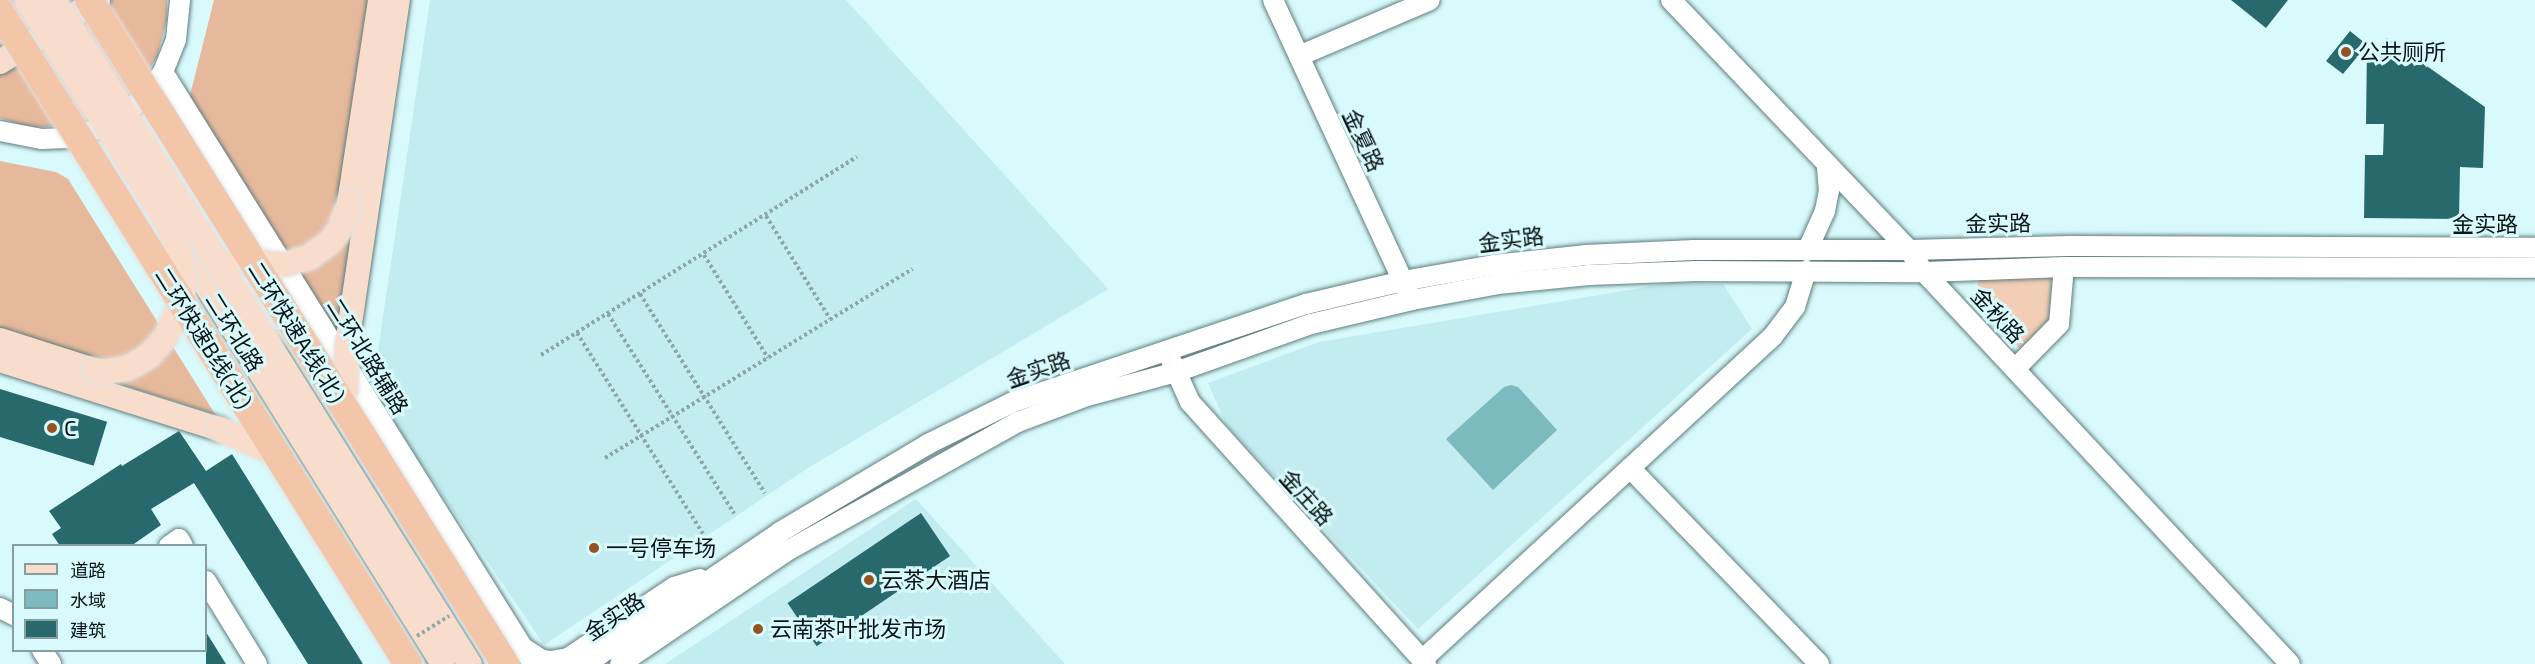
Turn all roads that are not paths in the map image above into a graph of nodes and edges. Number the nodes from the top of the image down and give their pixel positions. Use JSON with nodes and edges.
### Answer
{"nodes":[{"id":1,"x":13,"y":0,"type":"edge"},
{"id":2,"x":27,"y":0,"type":"edge"},
{"id":3,"x":54,"y":0,"type":"edge"},
{"id":4,"x":89,"y":0,"type":"edge"},
{"id":5,"x":98,"y":0,"type":"edge"},
{"id":6,"x":180,"y":0,"type":"edge"},
{"id":7,"x":380,"y":0,"type":"edge"},
{"id":8,"x":398,"y":0,"type":"edge"},
{"id":9,"x":1273,"y":0,"type":"edge"},
{"id":10,"x":1430,"y":0,"type":"edge"},
{"id":11,"x":1671,"y":0,"type":"edge"},
{"id":12,"x":0,"y":10,"type":"edge"},
{"id":13,"x":1299,"y":56,"type":"junction"},
{"id":14,"x":0,"y":62,"type":"edge"},
{"id":15,"x":163,"y":72,"type":"junction"},
{"id":16,"x":0,"y":130,"type":"edge"},
{"id":17,"x":69,"y":138,"type":"junction"},
{"id":18,"x":1827,"y":167,"type":"junction"},
{"id":19,"x":178,"y":219,"type":"junction"},
{"id":20,"x":2535,"y":248,"type":"edge"},
{"id":21,"x":1909,"y":250,"type":"junction"},
{"id":22,"x":1807,"y":251,"type":"junction"},
{"id":23,"x":2064,"y":267,"type":"junction"},
{"id":24,"x":2535,"y":268,"type":"edge"},
{"id":25,"x":1806,"y":271,"type":"junction"},
{"id":26,"x":1924,"y":272,"type":"junction"},
{"id":27,"x":1403,"y":281,"type":"junction"},
{"id":28,"x":1412,"y":300,"type":"junction"},
{"id":29,"x":0,"y":340,"type":"edge"},
{"id":30,"x":1167,"y":352,"type":"junction"},
{"id":31,"x":0,"y":360,"type":"edge"},
{"id":32,"x":2015,"y":369,"type":"junction"},
{"id":33,"x":1176,"y":372,"type":"junction"},
{"id":34,"x":1630,"y":468,"type":"junction"},
{"id":35,"x":369,"y":524,"type":"junction"},
{"id":36,"x":722,"y":571,"type":"junction"},
{"id":37,"x":207,"y":583,"type":"edge"},
{"id":38,"x":408,"y":653,"type":"edge"},
{"id":39,"x":513,"y":658,"type":"edge"},
{"id":40,"x":1424,"y":662,"type":"edge"},
{"id":41,"x":257,"y":664,"type":"edge"},
{"id":42,"x":399,"y":664,"type":"edge"},
{"id":43,"x":443,"y":664,"type":"edge"},
{"id":44,"x":470,"y":664,"type":"edge"},
{"id":45,"x":533,"y":664,"type":"edge"},
{"id":46,"x":586,"y":664,"type":"edge"},
{"id":47,"x":621,"y":664,"type":"edge"},
{"id":48,"x":1819,"y":664,"type":"edge"},
{"id":49,"x":2290,"y":664,"type":"edge"}],
"edges":[{"from":1,"to":12,"type":"main road"},
{"from":2,"to":19,"type":"main road","name":"二环北路","bridge":true},
{"from":3,"to":19,"type":"main road","name":"二环北路","bridge":true},
{"from":4,"to":39,"type":"highway","name":"二环快速A线(北)","bridge":true},
{"from":5,"to":14,"type":"main road","bridge":true},
{"from":6,"to":15,"type":"street"},
{"from":7,"to":19,"type":"main road","bridge":true},
{"from":8,"to":35,"type":"main road","bridge":true},
{"from":9,"to":13,"type":"street","name":"金夏路"},
{"from":10,"to":13,"type":"street"},
{"from":11,"to":18,"type":"street","name":"金秋路"},
{"from":12,"to":38,"type":"highway","name":"二环快速B线(北)","bridge":true},
{"from":13,"to":27,"type":"street","name":"金夏路"},
{"from":15,"to":17,"type":"street"},
{"from":15,"to":39,"type":"street","name":"二环北路辅路"},
{"from":16,"to":17,"type":"street"},
{"from":17,"to":42,"type":"street"},
{"from":18,"to":21,"type":"street","name":"金秋路"},
{"from":18,"to":22,"type":"street"},
{"from":19,"to":29,"type":"main road","bridge":true},
{"from":19,"to":35,"type":"main road","name":"二环北路","bridge":true},
{"from":20,"to":21,"type":"street","name":"金实路"},
{"from":21,"to":22,"type":"street","name":"金实路"},
{"from":21,"to":26,"type":"street","name":"金秋路"},
{"from":22,"to":27,"type":"street","name":"金实路"},
{"from":23,"to":24,"type":"street","name":"金实路"},
{"from":23,"to":26,"type":"street","name":"金实路"},
{"from":23,"to":32,"type":"street"},
{"from":25,"to":26,"type":"street","name":"金实路"},
{"from":25,"to":28,"type":"street","name":"金实路"},
{"from":25,"to":34,"type":"street"},
{"from":26,"to":32,"type":"street","name":"金秋路"},
{"from":27,"to":28,"type":"street","name":"金夏路"},
{"from":27,"to":30,"type":"street","name":"金实路"},
{"from":28,"to":33,"type":"street","name":"金实路"},
{"from":30,"to":33,"type":"street","name":"金庄路"},
{"from":30,"to":36,"type":"street","name":"金实路"},
{"from":31,"to":35,"type":"main road","bridge":true},
{"from":32,"to":49,"type":"street","name":"金秋路"},
{"from":33,"to":40,"type":"street","name":"金庄路"},
{"from":33,"to":47,"type":"street","name":"金实路"},
{"from":34,"to":40,"type":"street"},
{"from":34,"to":48,"type":"street"},
{"from":35,"to":43,"type":"main road","name":"二环北路"},
{"from":35,"to":44,"type":"main road","name":"二环北路"},
{"from":36,"to":39,"type":"street"},
{"from":36,"to":46,"type":"street","name":"金实路"},
{"from":37,"to":41,"type":"street"},
{"from":39,"to":45,"type":"street","name":"二环北路辅路"}]}
